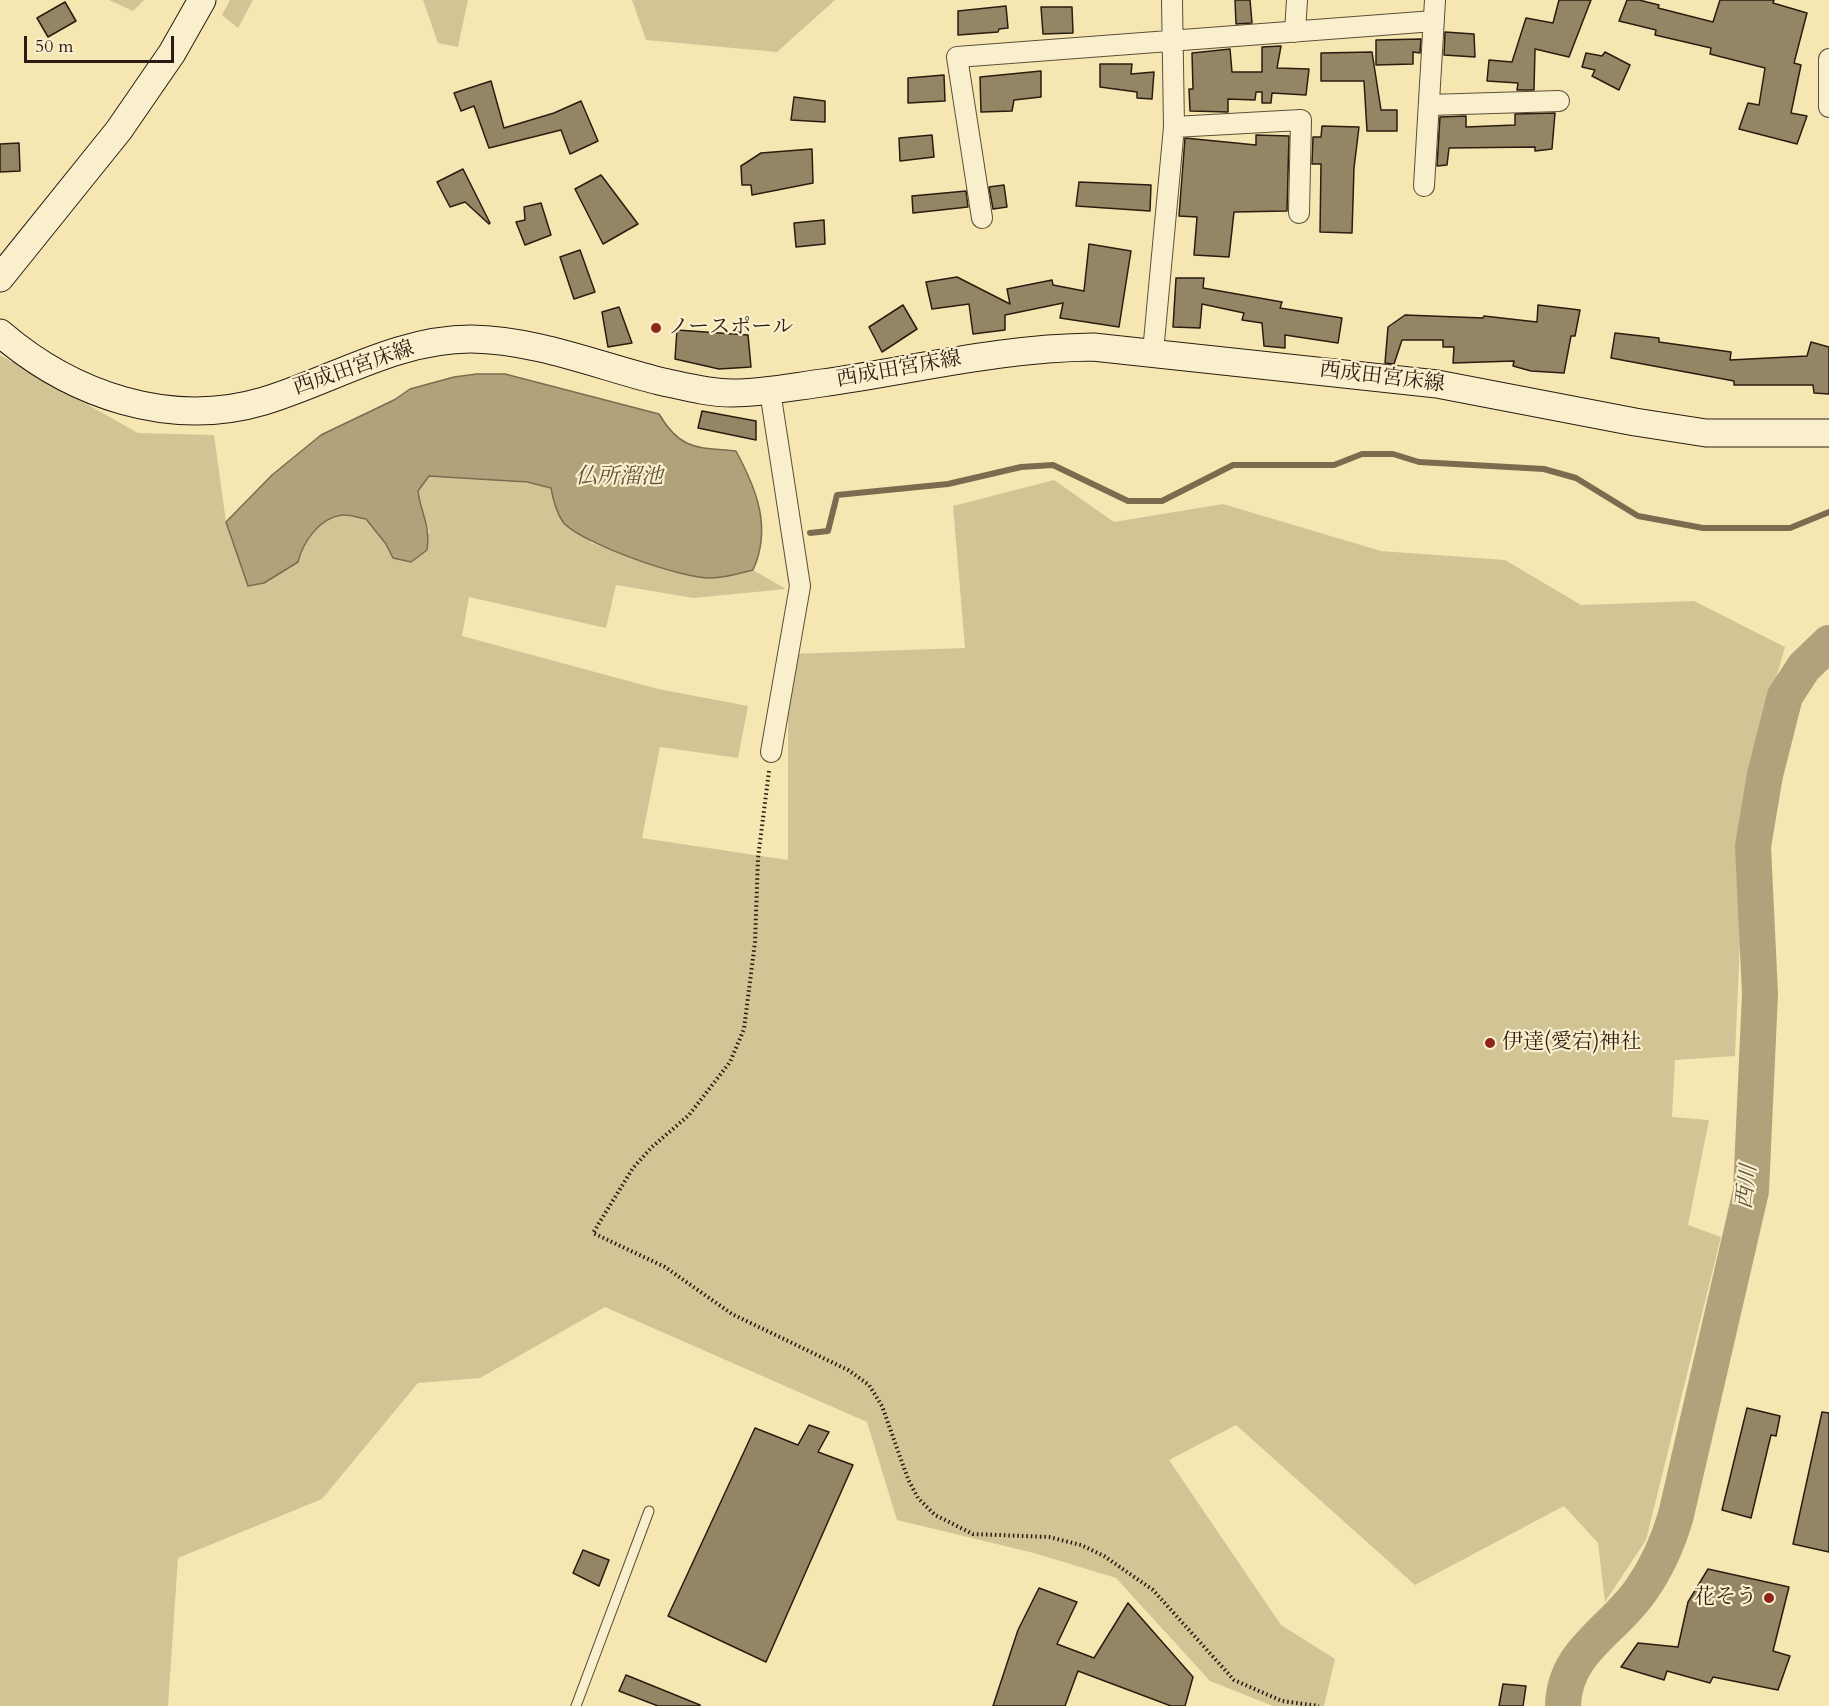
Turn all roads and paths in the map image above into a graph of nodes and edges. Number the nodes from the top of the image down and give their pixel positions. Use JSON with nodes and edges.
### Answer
{"nodes":[{"id":1,"x":202,"y":0,"type":"edge"},
{"id":2,"x":1173,"y":0,"type":"edge"},
{"id":3,"x":1297,"y":0,"type":"edge"},
{"id":4,"x":1435,"y":0,"type":"edge"},
{"id":5,"x":1434,"y":21,"type":"junction"},
{"id":6,"x":1295,"y":32,"type":"junction"},
{"id":7,"x":1173,"y":41,"type":"junction"},
{"id":8,"x":1829,"y":59,"type":"edge"},
{"id":9,"x":1559,"y":101,"type":"dead end"},
{"id":10,"x":1429,"y":105,"type":"junction"},
{"id":11,"x":1829,"y":107,"type":"edge"},
{"id":12,"x":1174,"y":127,"type":"junction"},
{"id":13,"x":1424,"y":186,"type":"dead end"},
{"id":14,"x":1299,"y":213,"type":"dead end"},
{"id":15,"x":982,"y":218,"type":"dead end"},
{"id":16,"x":0,"y":278,"type":"edge"},
{"id":17,"x":0,"y":333,"type":"edge"},
{"id":18,"x":1153,"y":352,"type":"junction"},
{"id":19,"x":770,"y":391,"type":"junction"},
{"id":20,"x":1829,"y":433,"type":"edge"},
{"id":21,"x":771,"y":752,"type":"joint"},
{"id":22,"x":649,"y":1511,"type":"dead end"},
{"id":23,"x":576,"y":1706,"type":"edge"},
{"id":24,"x":1319,"y":1706,"type":"edge"}],
"edges":[{"from":1,"to":16,"type":"main road"},
{"from":2,"to":7,"type":"street"},
{"from":3,"to":6,"type":"street"},
{"from":4,"to":5,"type":"street"},
{"from":5,"to":6,"type":"street"},
{"from":5,"to":10,"type":"street"},
{"from":6,"to":7,"type":"street"},
{"from":7,"to":12,"type":"street"},
{"from":7,"to":15,"type":"street"},
{"from":8,"to":11,"type":"street"},
{"from":9,"to":10,"type":"street"},
{"from":10,"to":13,"type":"street"},
{"from":12,"to":14,"type":"street"},
{"from":12,"to":18,"type":"street"},
{"from":17,"to":19,"type":"main road","name":"西成田宮床線"},
{"from":18,"to":19,"type":"main road","name":"西成田宮床線"},
{"from":18,"to":20,"type":"main road","name":"西成田宮床線"},
{"from":19,"to":21,"type":"street"},
{"from":21,"to":24,"type":"path"},
{"from":22,"to":23,"type":"lane"}]}
